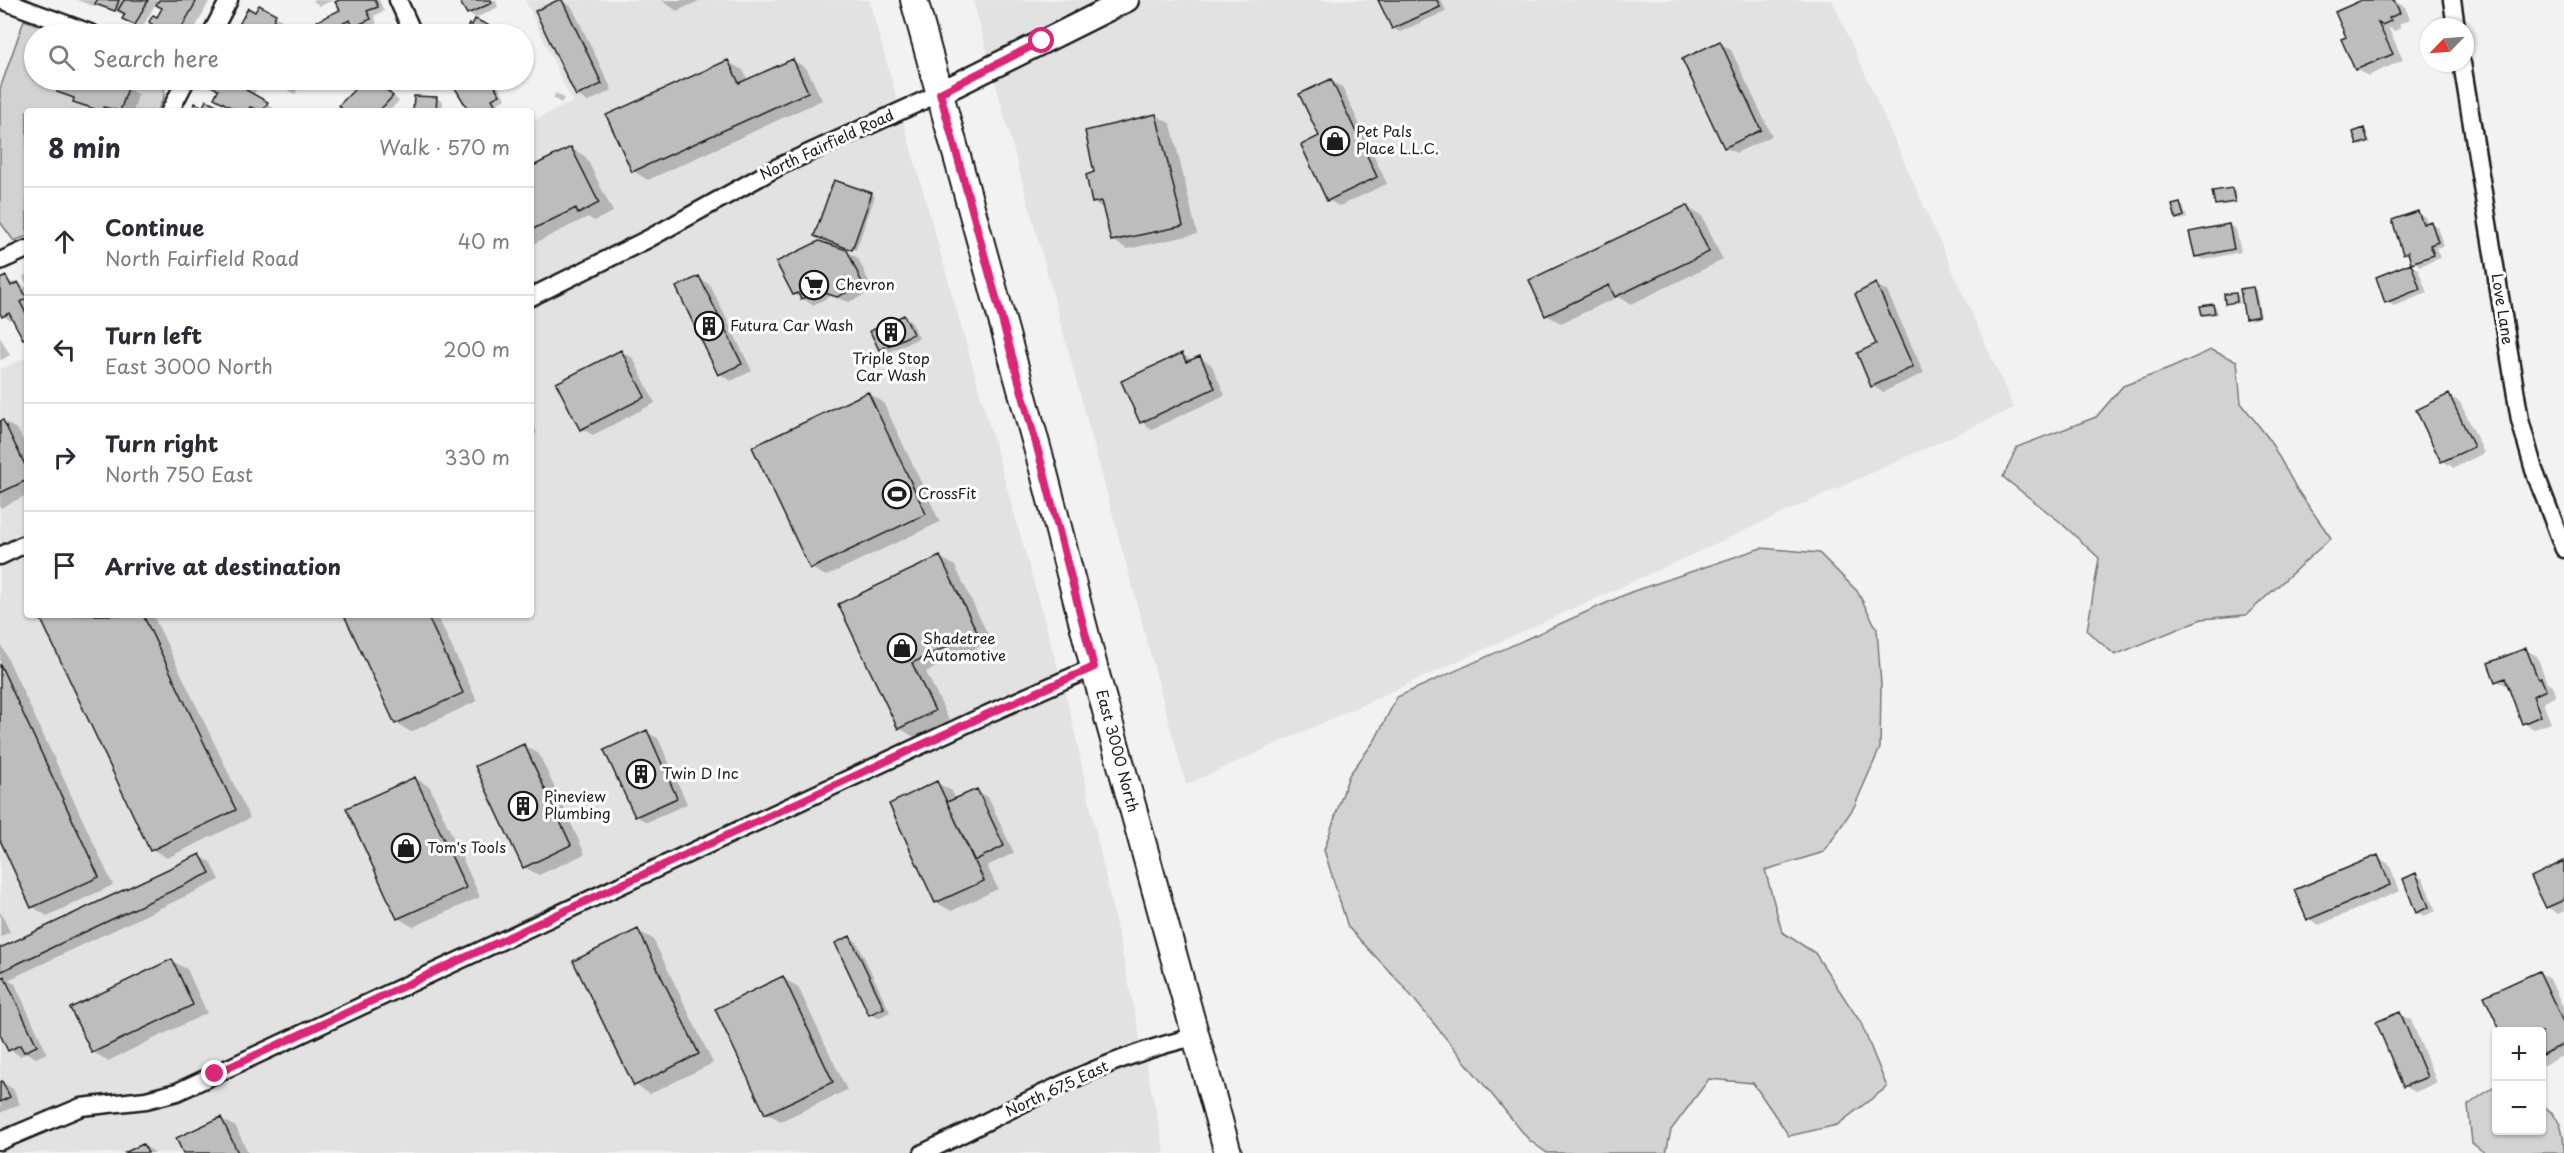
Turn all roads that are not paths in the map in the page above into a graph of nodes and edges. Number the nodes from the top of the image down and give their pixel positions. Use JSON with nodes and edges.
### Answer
{"nodes":[{"id":1,"x":1,"y":0,"type":"edge"},
{"id":2,"x":229,"y":0,"type":"edge"},
{"id":3,"x":398,"y":0,"type":"edge"},
{"id":4,"x":914,"y":0,"type":"edge"},
{"id":5,"x":1127,"y":0,"type":"edge"},
{"id":6,"x":2452,"y":0,"type":"edge"},
{"id":7,"x":2455,"y":18,"type":"edge"},
{"id":8,"x":66,"y":24,"type":"edge"},
{"id":9,"x":216,"y":24,"type":"edge"},
{"id":10,"x":409,"y":24,"type":"edge"},
{"id":11,"x":2463,"y":72,"type":"edge"},
{"id":12,"x":179,"y":90,"type":"edge"},
{"id":13,"x":940,"y":93,"type":"junction"},
{"id":14,"x":171,"y":108,"type":"edge"},
{"id":15,"x":24,"y":250,"type":"edge"},
{"id":16,"x":2,"y":255,"type":"edge"},
{"id":17,"x":534,"y":296,"type":"edge"},
{"id":18,"x":24,"y":544,"type":"edge"},
{"id":19,"x":2564,"y":549,"type":"edge"},
{"id":20,"x":0,"y":556,"type":"edge"},
{"id":21,"x":1094,"y":667,"type":"junction"},
{"id":22,"x":1195,"y":1037,"type":"junction"},
{"id":23,"x":0,"y":1141,"type":"edge"},
{"id":24,"x":923,"y":1153,"type":"edge"},
{"id":25,"x":1228,"y":1153,"type":"edge"}],
"edges":[{"from":1,"to":8,"type":"street"},
{"from":2,"to":9,"type":"street"},
{"from":3,"to":10,"type":"street"},
{"from":4,"to":13,"type":"main road","name":"East 3000 North"},
{"from":5,"to":13,"type":"main road","name":"North Fairfield Road"},
{"from":6,"to":7,"type":"street"},
{"from":11,"to":19,"type":"street","name":"Love Lane"},
{"from":12,"to":14,"type":"street"},
{"from":13,"to":17,"type":"street","name":"North Fairfield Road"},
{"from":13,"to":21,"type":"main road","name":"East 3000 North"},
{"from":15,"to":16,"type":"street"},
{"from":18,"to":20,"type":"street"},
{"from":21,"to":22,"type":"main road","name":"East 3000 North"},
{"from":21,"to":23,"type":"street"},
{"from":22,"to":24,"type":"street","name":"North 675 East"},
{"from":22,"to":25,"type":"main road","name":"East 3000 North"}]}
